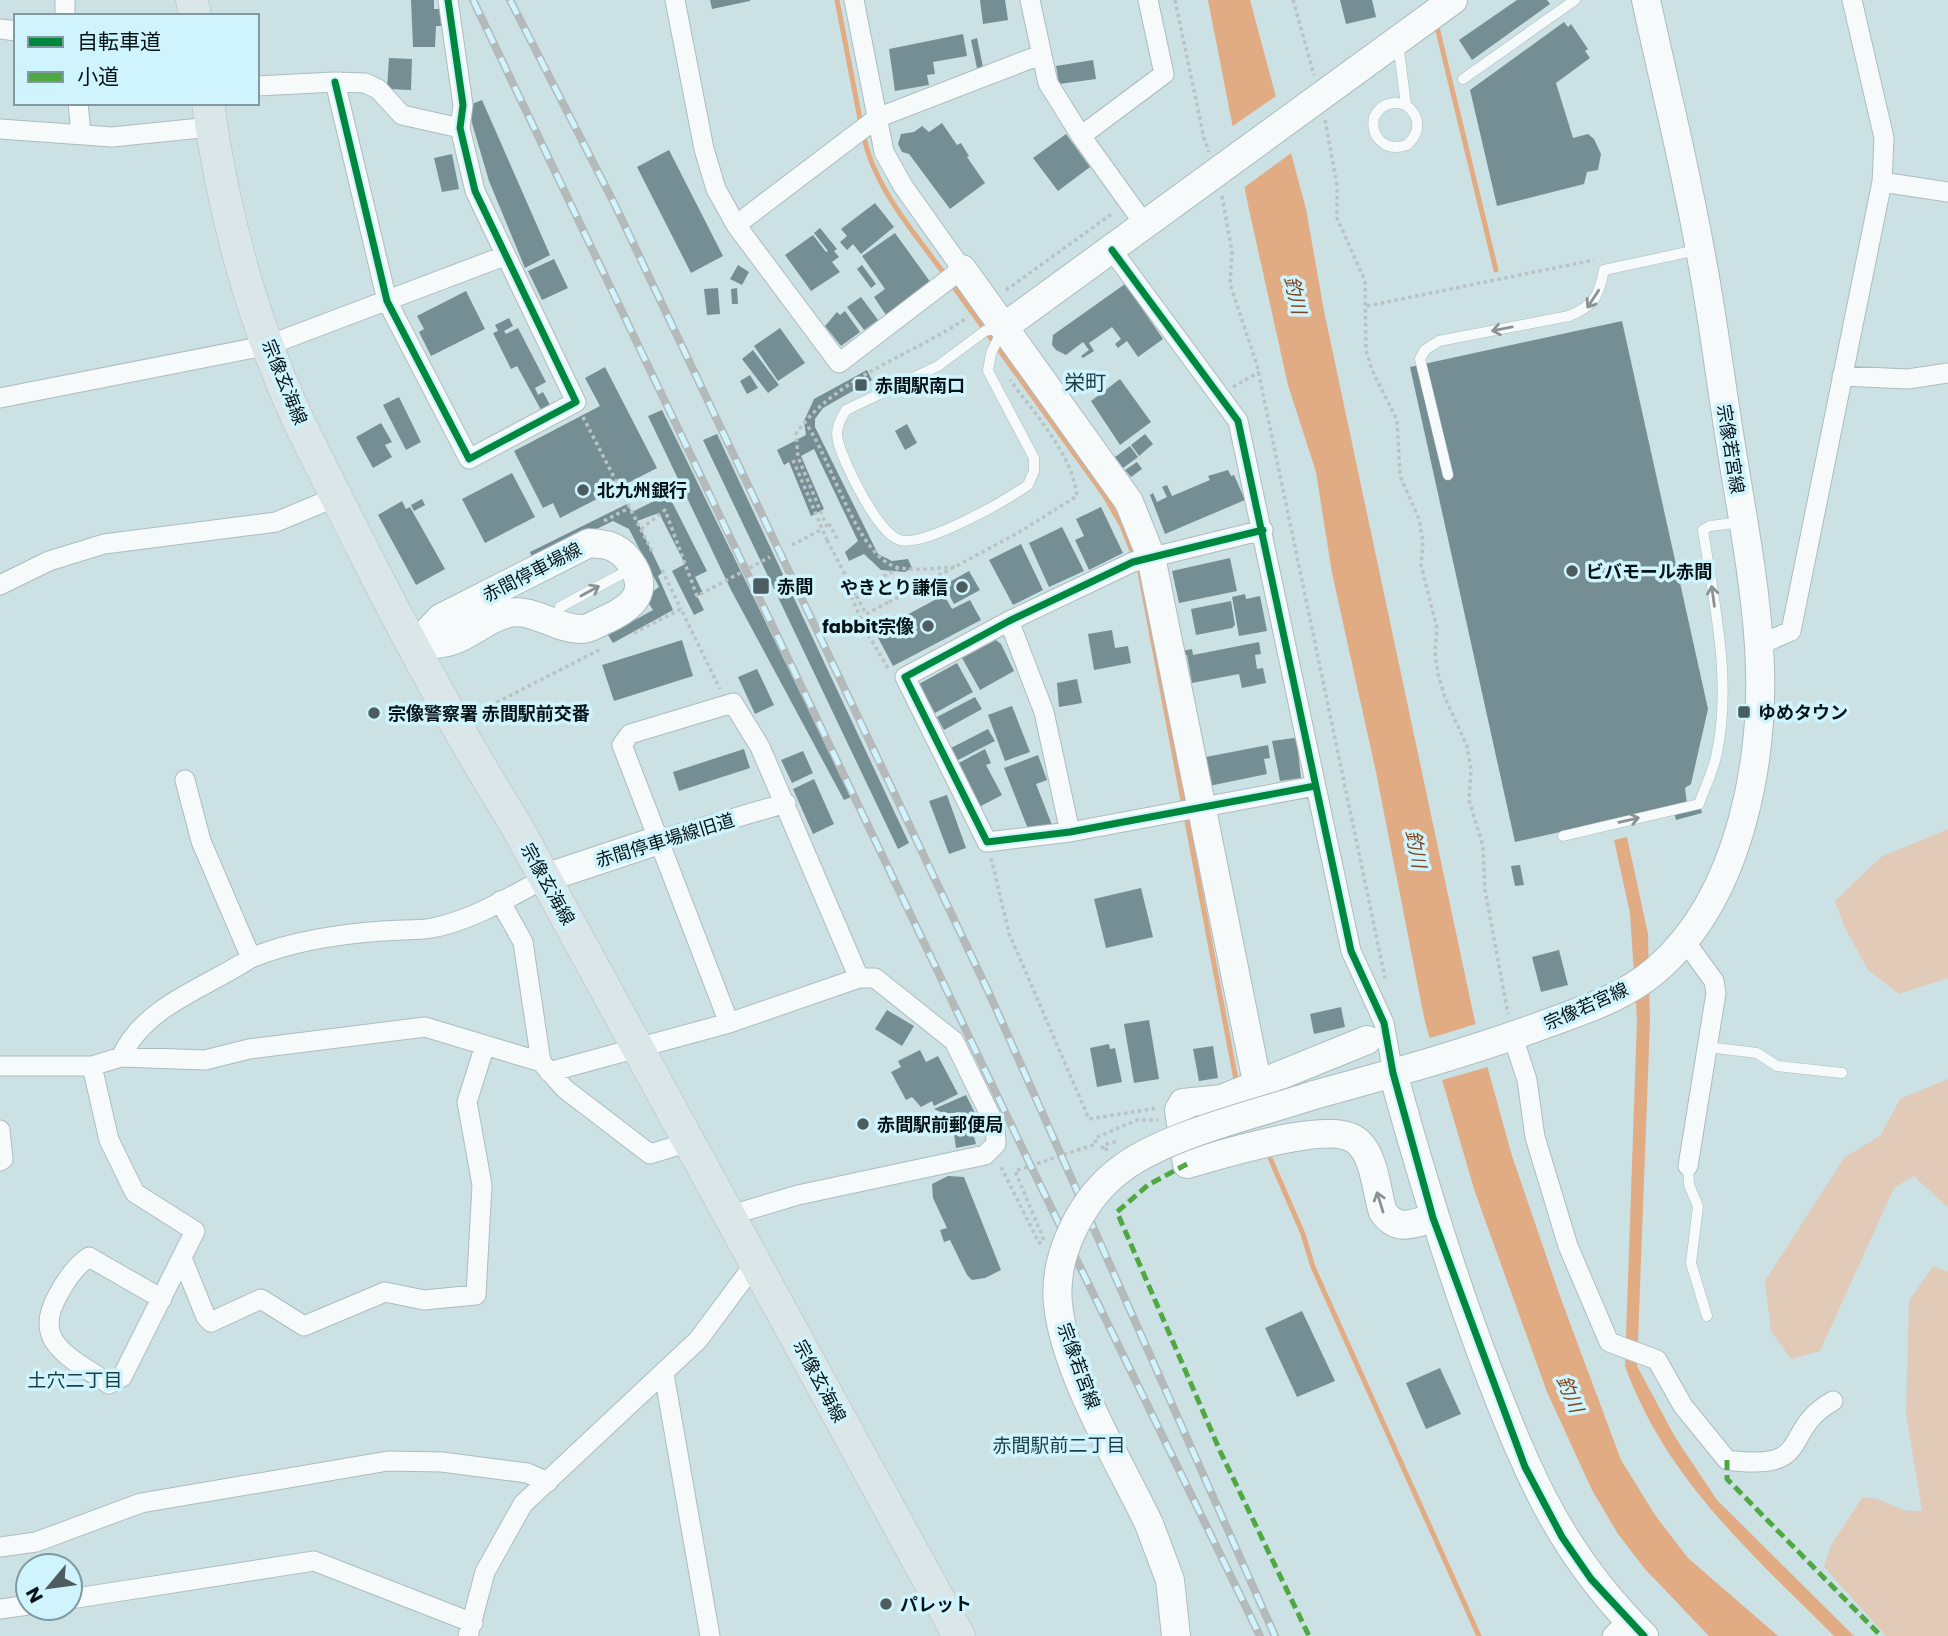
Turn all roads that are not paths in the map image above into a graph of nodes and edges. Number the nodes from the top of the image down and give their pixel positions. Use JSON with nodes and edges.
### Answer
{"nodes":[{"id":1,"x":447,"y":0,"type":"edge"},
{"id":2,"x":675,"y":0,"type":"edge"},
{"id":3,"x":854,"y":0,"type":"edge"},
{"id":4,"x":1030,"y":0,"type":"edge"},
{"id":5,"x":1148,"y":0,"type":"edge"},
{"id":6,"x":1453,"y":0,"type":"edge"},
{"id":7,"x":1575,"y":0,"type":"edge"},
{"id":8,"x":1646,"y":0,"type":"edge"},
{"id":9,"x":1852,"y":0,"type":"edge"},
{"id":10,"x":1397,"y":41,"type":"junction"},
{"id":11,"x":1040,"y":55,"type":"junction"},
{"id":12,"x":1463,"y":79,"type":"dead end"},
{"id":13,"x":334,"y":82,"type":"junction"},
{"id":14,"x":259,"y":86,"type":"edge"},
{"id":15,"x":78,"y":105,"type":"edge"},
{"id":16,"x":1406,"y":105,"type":"junction"},
{"id":17,"x":209,"y":115,"type":"edge"},
{"id":18,"x":877,"y":118,"type":"junction"},
{"id":19,"x":460,"y":128,"type":"junction"},
{"id":20,"x":0,"y":129,"type":"edge"},
{"id":21,"x":81,"y":133,"type":"junction"},
{"id":22,"x":1081,"y":136,"type":"junction"},
{"id":23,"x":1882,"y":182,"type":"junction"},
{"id":24,"x":1948,"y":192,"type":"edge"},
{"id":25,"x":736,"y":225,"type":"junction"},
{"id":26,"x":1146,"y":225,"type":"junction"},
{"id":27,"x":1112,"y":250,"type":"junction"},
{"id":28,"x":1700,"y":250,"type":"junction"},
{"id":29,"x":504,"y":256,"type":"junction"},
{"id":30,"x":962,"y":269,"type":"junction"},
{"id":31,"x":387,"y":301,"type":"junction"},
{"id":32,"x":1004,"y":327,"type":"junction"},
{"id":33,"x":269,"y":345,"type":"junction"},
{"id":34,"x":1948,"y":373,"type":"edge"},
{"id":35,"x":1842,"y":376,"type":"junction"},
{"id":36,"x":0,"y":398,"type":"edge"},
{"id":37,"x":1448,"y":475,"type":"dead end"},
{"id":38,"x":336,"y":497,"type":"junction"},
{"id":39,"x":1742,"y":522,"type":"junction"},
{"id":40,"x":1263,"y":530,"type":"junction"},
{"id":41,"x":1151,"y":557,"type":"junction"},
{"id":42,"x":0,"y":585,"type":"edge"},
{"id":43,"x":1009,"y":621,"type":"junction"},
{"id":44,"x":1759,"y":645,"type":"junction"},
{"id":45,"x":413,"y":647,"type":"junction"},
{"id":46,"x":185,"y":780,"type":"dead end"},
{"id":47,"x":1315,"y":786,"type":"junction"},
{"id":48,"x":786,"y":803,"type":"junction"},
{"id":49,"x":1203,"y":806,"type":"junction"},
{"id":50,"x":1070,"y":832,"type":"junction"},
{"id":51,"x":1563,"y":836,"type":"dead end"},
{"id":52,"x":659,"y":840,"type":"junction"},
{"id":53,"x":545,"y":878,"type":"junction"},
{"id":54,"x":500,"y":901,"type":"junction"},
{"id":55,"x":1685,"y":941,"type":"junction"},
{"id":56,"x":251,"y":958,"type":"junction"},
{"id":57,"x":859,"y":978,"type":"junction"},
{"id":58,"x":729,"y":1023,"type":"junction"},
{"id":59,"x":1510,"y":1037,"type":"junction"},
{"id":60,"x":1367,"y":1040,"type":"dead end"},
{"id":61,"x":485,"y":1045,"type":"junction"},
{"id":62,"x":638,"y":1046,"type":"junction"},
{"id":63,"x":1707,"y":1047,"type":"junction"},
{"id":64,"x":121,"y":1057,"type":"junction"},
{"id":65,"x":0,"y":1066,"type":"edge"},
{"id":66,"x":92,"y":1066,"type":"junction"},
{"id":67,"x":545,"y":1067,"type":"junction"},
{"id":68,"x":1402,"y":1070,"type":"junction"},
{"id":69,"x":1842,"y":1073,"type":"dead end"},
{"id":70,"x":1257,"y":1082,"type":"junction"},
{"id":71,"x":0,"y":1130,"type":"edge"},
{"id":72,"x":689,"y":1142,"type":"junction"},
{"id":73,"x":0,"y":1161,"type":"edge"},
{"id":74,"x":1688,"y":1166,"type":"joint"},
{"id":75,"x":731,"y":1215,"type":"junction"},
{"id":76,"x":1433,"y":1219,"type":"junction"},
{"id":77,"x":182,"y":1258,"type":"junction"},
{"id":78,"x":756,"y":1262,"type":"junction"},
{"id":79,"x":162,"y":1299,"type":"junction"},
{"id":80,"x":1707,"y":1316,"type":"dead end"},
{"id":81,"x":664,"y":1374,"type":"junction"},
{"id":82,"x":1833,"y":1401,"type":"dead end"},
{"id":83,"x":548,"y":1482,"type":"junction"},
{"id":84,"x":0,"y":1547,"type":"edge"},
{"id":85,"x":84,"y":1597,"type":"edge"},
{"id":86,"x":470,"y":1629,"type":"edge"},
{"id":87,"x":1628,"y":1631,"type":"edge"},
{"id":88,"x":710,"y":1636,"type":"edge"},
{"id":89,"x":959,"y":1636,"type":"edge"},
{"id":90,"x":1177,"y":1636,"type":"edge"}],
"edges":[{"from":1,"to":19,"type":"street"},
{"from":2,"to":25,"type":"street"},
{"from":3,"to":18,"type":"street"},
{"from":4,"to":11,"type":"street"},
{"from":5,"to":22,"type":"street"},
{"from":6,"to":10,"type":"street"},
{"from":7,"to":12,"type":"lane"},
{"from":8,"to":28,"type":"street","name":"宗像若宮線"},
{"from":9,"to":23,"type":"street"},
{"from":10,"to":16,"type":"lane"},
{"from":10,"to":26,"type":"street"},
{"from":11,"to":18,"type":"street"},
{"from":11,"to":22,"type":"street"},
{"from":13,"to":14,"type":"street"},
{"from":13,"to":19,"type":"street"},
{"from":13,"to":31,"type":"street"},
{"from":15,"to":21,"type":"street"},
{"from":16,"to":16,"type":"lane"},
{"from":17,"to":21,"type":"street"},
{"from":17,"to":33,"type":"main road","name":"宗像玄海線"},
{"from":18,"to":25,"type":"street"},
{"from":18,"to":30,"type":"street"},
{"from":19,"to":29,"type":"street"},
{"from":20,"to":21,"type":"street"},
{"from":22,"to":26,"type":"street"},
{"from":23,"to":24,"type":"street"},
{"from":23,"to":35,"type":"street"},
{"from":25,"to":30,"type":"street"},
{"from":26,"to":27,"type":"street"},
{"from":27,"to":32,"type":"street"},
{"from":27,"to":40,"type":"street"},
{"from":28,"to":37,"type":"lane","one_way":true},
{"from":28,"to":39,"type":"street","name":"宗像若宮線"},
{"from":29,"to":31,"type":"street"},
{"from":29,"to":31,"type":"street"},
{"from":30,"to":32,"type":"street"},
{"from":31,"to":33,"type":"street"},
{"from":32,"to":32,"type":"lane"},
{"from":32,"to":41,"type":"street"},
{"from":33,"to":36,"type":"street"},
{"from":33,"to":38,"type":"main road","name":"宗像玄海線"},
{"from":34,"to":35,"type":"street"},
{"from":35,"to":44,"type":"street"},
{"from":38,"to":42,"type":"street"},
{"from":38,"to":45,"type":"main road","name":"宗像玄海線"},
{"from":39,"to":44,"type":"street","name":"宗像若宮線"},
{"from":51,"to":39,"type":"lane","one_way":true},
{"from":40,"to":41,"type":"street"},
{"from":40,"to":47,"type":"street"},
{"from":41,"to":43,"type":"street"},
{"from":41,"to":49,"type":"street"},
{"from":43,"to":50,"type":"street"},
{"from":43,"to":50,"type":"street"},
{"from":44,"to":55,"type":"street","name":"宗像若宮線"},
{"from":45,"to":45,"type":"street","name":"赤間停車場線"},
{"from":45,"to":53,"type":"main road","name":"宗像玄海線"},
{"from":46,"to":56,"type":"street"},
{"from":47,"to":49,"type":"street"},
{"from":47,"to":68,"type":"street"},
{"from":48,"to":52,"type":"street","name":"赤間停車場線旧道"},
{"from":48,"to":52,"type":"street"},
{"from":48,"to":57,"type":"street"},
{"from":49,"to":50,"type":"street"},
{"from":49,"to":70,"type":"street"},
{"from":52,"to":53,"type":"street","name":"赤間停車場線旧道"},
{"from":52,"to":58,"type":"street"},
{"from":53,"to":54,"type":"street"},
{"from":53,"to":62,"type":"main road","name":"宗像玄海線"},
{"from":54,"to":56,"type":"street"},
{"from":54,"to":67,"type":"street"},
{"from":55,"to":59,"type":"street","name":"宗像若宮線"},
{"from":55,"to":63,"type":"street"},
{"from":56,"to":64,"type":"street"},
{"from":57,"to":58,"type":"street"},
{"from":57,"to":75,"type":"street"},
{"from":58,"to":62,"type":"street"},
{"from":59,"to":68,"type":"street","name":"宗像若宮線"},
{"from":59,"to":82,"type":"street"},
{"from":60,"to":70,"type":"street"},
{"from":61,"to":64,"type":"street"},
{"from":61,"to":67,"type":"street"},
{"from":61,"to":77,"type":"street"},
{"from":62,"to":67,"type":"street"},
{"from":62,"to":72,"type":"main road","name":"宗像玄海線"},
{"from":63,"to":69,"type":"lane"},
{"from":63,"to":74,"type":"street"},
{"from":64,"to":66,"type":"street"},
{"from":65,"to":66,"type":"street"},
{"from":66,"to":77,"type":"street"},
{"from":67,"to":72,"type":"street"},
{"from":68,"to":76,"type":"street"},
{"from":68,"to":90,"type":"street","name":"宗像若宮線","bridge":true},
{"from":76,"to":70,"type":"street","one_way":true},
{"from":71,"to":73,"type":"street"},
{"from":72,"to":75,"type":"main road","name":"宗像玄海線"},
{"from":74,"to":80,"type":"lane"},
{"from":75,"to":78,"type":"main road","name":"宗像玄海線"},
{"from":76,"to":87,"type":"street"},
{"from":77,"to":79,"type":"street"},
{"from":78,"to":81,"type":"street"},
{"from":78,"to":89,"type":"main road","name":"宗像玄海線"},
{"from":79,"to":79,"type":"street"},
{"from":81,"to":83,"type":"street"},
{"from":81,"to":88,"type":"street"},
{"from":83,"to":84,"type":"street"},
{"from":83,"to":86,"type":"street"},
{"from":85,"to":86,"type":"street"}]}
